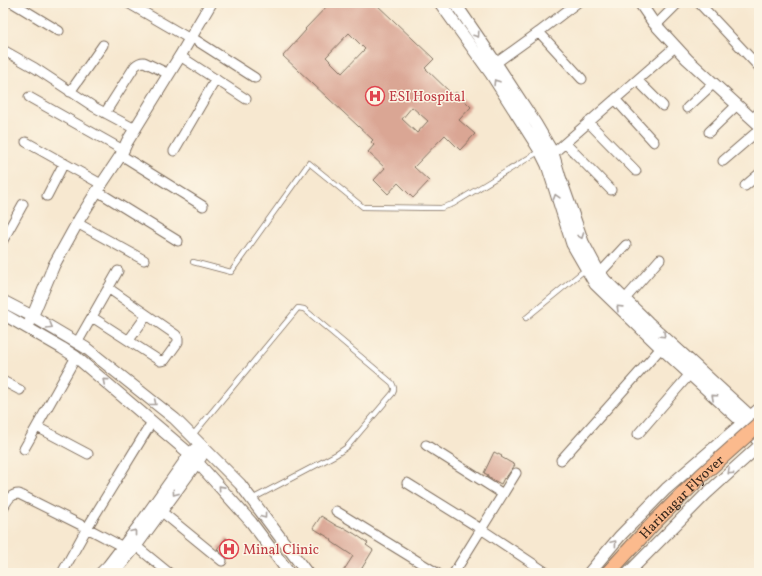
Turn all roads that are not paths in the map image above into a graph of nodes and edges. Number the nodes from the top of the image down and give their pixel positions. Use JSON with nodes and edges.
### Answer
{"nodes":[{"id":1,"x":13,"y":3,"type":"edge"},
{"id":2,"x":211,"y":3,"type":"edge"},
{"id":3,"x":440,"y":3,"type":"edge"},
{"id":4,"x":455,"y":3,"type":"edge"},
{"id":5,"x":577,"y":3,"type":"edge"},
{"id":6,"x":640,"y":3,"type":"edge"},
{"id":7,"x":678,"y":3,"type":"edge"},
{"id":8,"x":699,"y":3,"type":"edge"},
{"id":9,"x":134,"y":4,"type":"edge"},
{"id":10,"x":656,"y":26,"type":"junction"},
{"id":11,"x":59,"y":31,"type":"dead end"},
{"id":12,"x":539,"y":32,"type":"junction"},
{"id":13,"x":191,"y":38,"type":"junction"},
{"id":14,"x":103,"y":45,"type":"dead end"},
{"id":15,"x":676,"y":46,"type":"junction"},
{"id":16,"x":3,"y":50,"type":"edge"},
{"id":17,"x":180,"y":56,"type":"junction"},
{"id":18,"x":496,"y":63,"type":"junction"},
{"id":19,"x":759,"y":67,"type":"edge"},
{"id":20,"x":170,"y":74,"type":"junction"},
{"id":21,"x":255,"y":78,"type":"dead end"},
{"id":22,"x":216,"y":79,"type":"junction"},
{"id":23,"x":582,"y":79,"type":"dead end"},
{"id":24,"x":637,"y":80,"type":"junction"},
{"id":25,"x":714,"y":83,"type":"junction"},
{"id":26,"x":70,"y":92,"type":"junction"},
{"id":27,"x":29,"y":97,"type":"dead end"},
{"id":28,"x":246,"y":99,"type":"dead end"},
{"id":29,"x":615,"y":99,"type":"junction"},
{"id":30,"x":737,"y":105,"type":"junction"},
{"id":31,"x":663,"y":106,"type":"dead end"},
{"id":32,"x":687,"y":108,"type":"dead end"},
{"id":33,"x":105,"y":113,"type":"junction"},
{"id":34,"x":757,"y":119,"type":"edge"},
{"id":35,"x":588,"y":122,"type":"junction"},
{"id":36,"x":135,"y":129,"type":"junction"},
{"id":37,"x":759,"y":130,"type":"edge"},
{"id":38,"x":709,"y":132,"type":"dead end"},
{"id":39,"x":26,"y":142,"type":"dead end"},
{"id":40,"x":565,"y":142,"type":"junction"},
{"id":41,"x":654,"y":142,"type":"dead end"},
{"id":42,"x":174,"y":151,"type":"dead end"},
{"id":43,"x":122,"y":153,"type":"junction"},
{"id":44,"x":546,"y":155,"type":"junction"},
{"id":45,"x":723,"y":161,"type":"dead end"},
{"id":46,"x":64,"y":163,"type":"junction"},
{"id":47,"x":636,"y":171,"type":"dead end"},
{"id":48,"x":759,"y":174,"type":"edge"},
{"id":49,"x":745,"y":186,"type":"dead end"},
{"id":50,"x":99,"y":188,"type":"junction"},
{"id":51,"x":611,"y":190,"type":"dead end"},
{"id":52,"x":47,"y":196,"type":"dead end"},
{"id":53,"x":23,"y":204,"type":"dead end"},
{"id":54,"x":203,"y":206,"type":"dead end"},
{"id":55,"x":77,"y":223,"type":"junction"},
{"id":56,"x":3,"y":240,"type":"edge"},
{"id":57,"x":178,"y":241,"type":"dead end"},
{"id":58,"x":626,"y":245,"type":"dead end"},
{"id":59,"x":660,"y":259,"type":"dead end"},
{"id":60,"x":144,"y":260,"type":"dead end"},
{"id":61,"x":193,"y":262,"type":"dead end"},
{"id":62,"x":586,"y":269,"type":"junction"},
{"id":63,"x":118,"y":271,"type":"dead end"},
{"id":64,"x":600,"y":273,"type":"junction"},
{"id":65,"x":108,"y":288,"type":"junction"},
{"id":66,"x":625,"y":299,"type":"junction"},
{"id":67,"x":3,"y":301,"type":"edge"},
{"id":68,"x":3,"y":314,"type":"edge"},
{"id":69,"x":147,"y":315,"type":"junction"},
{"id":70,"x":32,"y":316,"type":"junction"},
{"id":71,"x":92,"y":317,"type":"junction"},
{"id":72,"x":526,"y":318,"type":"dead end"},
{"id":73,"x":28,"y":327,"type":"junction"},
{"id":74,"x":129,"y":340,"type":"junction"},
{"id":75,"x":77,"y":343,"type":"junction"},
{"id":76,"x":661,"y":348,"type":"junction"},
{"id":77,"x":76,"y":357,"type":"junction"},
{"id":78,"x":690,"y":374,"type":"junction"},
{"id":79,"x":3,"y":381,"type":"edge"},
{"id":80,"x":20,"y":390,"type":"dead end"},
{"id":81,"x":754,"y":419,"type":"edge"},
{"id":82,"x":152,"y":422,"type":"junction"},
{"id":83,"x":37,"y":428,"type":"junction"},
{"id":84,"x":638,"y":434,"type":"dead end"},
{"id":85,"x":759,"y":442,"type":"edge"},
{"id":86,"x":199,"y":443,"type":"junction"},
{"id":87,"x":426,"y":445,"type":"dead end"},
{"id":88,"x":759,"y":446,"type":"edge"},
{"id":89,"x":24,"y":449,"type":"dead end"},
{"id":90,"x":88,"y":454,"type":"dead end"},
{"id":91,"x":194,"y":458,"type":"junction"},
{"id":92,"x":561,"y":460,"type":"dead end"},
{"id":93,"x":516,"y":472,"type":"dead end"},
{"id":94,"x":407,"y":483,"type":"dead end"},
{"id":95,"x":503,"y":494,"type":"junction"},
{"id":96,"x":252,"y":499,"type":"junction"},
{"id":97,"x":3,"y":508,"type":"edge"},
{"id":98,"x":336,"y":511,"type":"dead end"},
{"id":99,"x":162,"y":512,"type":"junction"},
{"id":100,"x":87,"y":528,"type":"junction"},
{"id":101,"x":481,"y":529,"type":"junction"},
{"id":102,"x":136,"y":546,"type":"junction"},
{"id":103,"x":123,"y":547,"type":"junction"},
{"id":104,"x":222,"y":560,"type":"dead end"},
{"id":105,"x":62,"y":573,"type":"edge"},
{"id":106,"x":101,"y":573,"type":"edge"},
{"id":107,"x":114,"y":573,"type":"edge"},
{"id":108,"x":169,"y":573,"type":"edge"},
{"id":109,"x":289,"y":573,"type":"edge"},
{"id":110,"x":307,"y":573,"type":"edge"},
{"id":111,"x":438,"y":573,"type":"edge"},
{"id":112,"x":454,"y":573,"type":"edge"},
{"id":113,"x":547,"y":573,"type":"edge"},
{"id":114,"x":589,"y":573,"type":"edge"},
{"id":115,"x":608,"y":573,"type":"edge"},
{"id":116,"x":628,"y":573,"type":"edge"}],
"edges":[{"from":1,"to":11,"type":"street"},
{"from":2,"to":13,"type":"street"},
{"from":44,"to":3,"type":"street","one_way":true},
{"from":4,"to":18,"type":"street","one_way":true},
{"from":5,"to":12,"type":"street"},
{"from":6,"to":10,"type":"street"},
{"from":7,"to":10,"type":"street"},
{"from":8,"to":19,"type":"street"},
{"from":9,"to":13,"type":"street"},
{"from":10,"to":15,"type":"street"},
{"from":12,"to":18,"type":"street"},
{"from":12,"to":23,"type":"street"},
{"from":13,"to":17,"type":"street"},
{"from":13,"to":21,"type":"street"},
{"from":14,"to":26,"type":"street"},
{"from":15,"to":24,"type":"street"},
{"from":15,"to":25,"type":"street"},
{"from":16,"to":26,"type":"street"},
{"from":17,"to":20,"type":"street"},
{"from":17,"to":22,"type":"street"},
{"from":18,"to":44,"type":"street"},
{"from":20,"to":33,"type":"street"},
{"from":20,"to":36,"type":"street"},
{"from":22,"to":28,"type":"street"},
{"from":22,"to":42,"type":"street"},
{"from":24,"to":29,"type":"street"},
{"from":24,"to":31,"type":"street"},
{"from":25,"to":30,"type":"street"},
{"from":25,"to":32,"type":"street"},
{"from":26,"to":33,"type":"street"},
{"from":27,"to":43,"type":"street"},
{"from":29,"to":35,"type":"street"},
{"from":29,"to":41,"type":"street"},
{"from":30,"to":34,"type":"street"},
{"from":30,"to":38,"type":"street"},
{"from":33,"to":36,"type":"street"},
{"from":35,"to":40,"type":"street"},
{"from":35,"to":47,"type":"street"},
{"from":36,"to":43,"type":"street"},
{"from":37,"to":45,"type":"street"},
{"from":39,"to":46,"type":"street"},
{"from":40,"to":44,"type":"street"},
{"from":40,"to":51,"type":"street"},
{"from":43,"to":50,"type":"street"},
{"from":43,"to":54,"type":"street"},
{"from":44,"to":61,"type":"lane"},
{"from":62,"to":44,"type":"street","one_way":true},
{"from":44,"to":64,"type":"street","one_way":true},
{"from":46,"to":50,"type":"street"},
{"from":46,"to":52,"type":"street"},
{"from":48,"to":49,"type":"street"},
{"from":50,"to":55,"type":"street"},
{"from":50,"to":57,"type":"street"},
{"from":53,"to":56,"type":"street"},
{"from":55,"to":60,"type":"street"},
{"from":55,"to":70,"type":"street"},
{"from":58,"to":64,"type":"street"},
{"from":59,"to":66,"type":"street"},
{"from":62,"to":72,"type":"lane"},
{"from":76,"to":62,"type":"street","one_way":true},
{"from":63,"to":65,"type":"street"},
{"from":64,"to":66,"type":"street"},
{"from":65,"to":69,"type":"street"},
{"from":65,"to":71,"type":"street"},
{"from":66,"to":81,"type":"street","one_way":true},
{"from":67,"to":70,"type":"street"},
{"from":68,"to":73,"type":"street"},
{"from":69,"to":74,"type":"street"},
{"from":69,"to":74,"type":"street"},
{"from":70,"to":73,"type":"street"},
{"from":70,"to":75,"type":"street","one_way":true},
{"from":71,"to":74,"type":"street"},
{"from":71,"to":75,"type":"street"},
{"from":73,"to":77,"type":"street"},
{"from":75,"to":86,"type":"street","one_way":true},
{"from":76,"to":78,"type":"street"},
{"from":76,"to":92,"type":"street"},
{"from":82,"to":77,"type":"street","one_way":true},
{"from":77,"to":83,"type":"street"},
{"from":81,"to":78,"type":"street","one_way":true},
{"from":78,"to":84,"type":"street"},
{"from":79,"to":80,"type":"street"},
{"from":81,"to":85,"type":"street"},
{"from":114,"to":81,"type":"street","one_way":true},
{"from":81,"to":115,"type":"main road","name":"Harinagar Flyover","bridge":true},
{"from":82,"to":91,"type":"street"},
{"from":82,"to":100,"type":"street"},
{"from":83,"to":89,"type":"street"},
{"from":83,"to":90,"type":"street"},
{"from":86,"to":91,"type":"street"},
{"from":86,"to":96,"type":"street"},
{"from":86,"to":96,"type":"lane"},
{"from":87,"to":95,"type":"street"},
{"from":88,"to":116,"type":"street","one_way":true},
{"from":91,"to":99,"type":"street","one_way":true},
{"from":103,"to":91,"type":"street","one_way":true},
{"from":109,"to":91,"type":"street","one_way":true},
{"from":93,"to":95,"type":"street"},
{"from":94,"to":101,"type":"street"},
{"from":95,"to":101,"type":"street"},
{"from":96,"to":110,"type":"street","one_way":true},
{"from":97,"to":100,"type":"street"},
{"from":98,"to":111,"type":"street"},
{"from":99,"to":102,"type":"street"},
{"from":99,"to":104,"type":"street"},
{"from":100,"to":103,"type":"street"},
{"from":100,"to":105,"type":"street"},
{"from":101,"to":112,"type":"street"},
{"from":101,"to":113,"type":"street"},
{"from":102,"to":107,"type":"street"},
{"from":102,"to":108,"type":"street"},
{"from":103,"to":106,"type":"street"}]}
